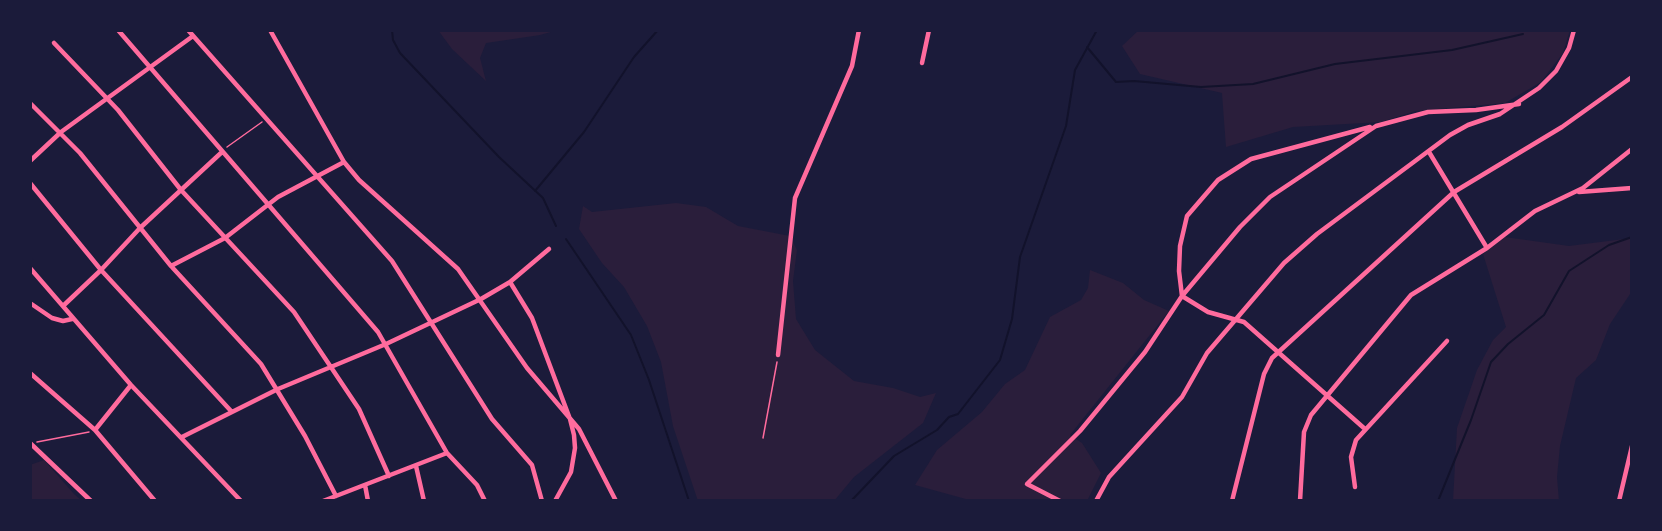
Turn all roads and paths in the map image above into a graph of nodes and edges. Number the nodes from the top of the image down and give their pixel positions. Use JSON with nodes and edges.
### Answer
{"nodes":[{"id":1,"x":118,"y":30,"type":"edge"},
{"id":2,"x":188,"y":30,"type":"edge"},
{"id":3,"x":270,"y":30,"type":"edge"},
{"id":4,"x":859,"y":30,"type":"edge"},
{"id":5,"x":929,"y":30,"type":"edge"},
{"id":6,"x":1574,"y":30,"type":"edge"},
{"id":7,"x":193,"y":36,"type":"junction"},
{"id":8,"x":54,"y":43,"type":"dead end"},
{"id":9,"x":922,"y":63,"type":"dead end"},
{"id":10,"x":151,"y":65,"type":"junction"},
{"id":11,"x":1632,"y":77,"type":"edge"},
{"id":12,"x":107,"y":98,"type":"junction"},
{"id":13,"x":30,"y":103,"type":"edge"},
{"id":14,"x":1519,"y":104,"type":"junction"},
{"id":15,"x":267,"y":119,"type":"junction"},
{"id":16,"x":1376,"y":126,"type":"junction"},
{"id":17,"x":61,"y":132,"type":"junction"},
{"id":18,"x":1632,"y":149,"type":"edge"},
{"id":19,"x":222,"y":152,"type":"junction"},
{"id":20,"x":1429,"y":152,"type":"junction"},
{"id":21,"x":30,"y":161,"type":"edge"},
{"id":22,"x":344,"y":162,"type":"junction"},
{"id":23,"x":316,"y":176,"type":"junction"},
{"id":24,"x":30,"y":183,"type":"edge"},
{"id":25,"x":1632,"y":188,"type":"edge"},
{"id":26,"x":181,"y":190,"type":"junction"},
{"id":27,"x":1454,"y":192,"type":"junction"},
{"id":28,"x":1577,"y":192,"type":"junction"},
{"id":29,"x":267,"y":205,"type":"junction"},
{"id":30,"x":140,"y":228,"type":"junction"},
{"id":31,"x":225,"y":238,"type":"junction"},
{"id":32,"x":1487,"y":248,"type":"junction"},
{"id":33,"x":549,"y":249,"type":"dead end"},
{"id":34,"x":171,"y":266,"type":"junction"},
{"id":35,"x":30,"y":268,"type":"edge"},
{"id":36,"x":101,"y":270,"type":"junction"},
{"id":37,"x":510,"y":282,"type":"junction"},
{"id":38,"x":1182,"y":296,"type":"junction"},
{"id":39,"x":481,"y":299,"type":"junction"},
{"id":40,"x":30,"y":303,"type":"edge"},
{"id":41,"x":63,"y":306,"type":"junction"},
{"id":42,"x":72,"y":319,"type":"junction"},
{"id":43,"x":1235,"y":319,"type":"junction"},
{"id":44,"x":433,"y":323,"type":"junction"},
{"id":45,"x":1447,"y":340,"type":"dead end"},
{"id":46,"x":386,"y":344,"type":"junction"},
{"id":47,"x":1278,"y":352,"type":"junction"},
{"id":48,"x":778,"y":355,"type":"joint"},
{"id":49,"x":332,"y":365,"type":"junction"},
{"id":50,"x":30,"y":373,"type":"edge"},
{"id":51,"x":131,"y":386,"type":"junction"},
{"id":52,"x":278,"y":389,"type":"junction"},
{"id":53,"x":1325,"y":394,"type":"junction"},
{"id":54,"x":231,"y":411,"type":"junction"},
{"id":55,"x":570,"y":418,"type":"junction"},
{"id":56,"x":1365,"y":429,"type":"junction"},
{"id":57,"x":95,"y":430,"type":"junction"},
{"id":58,"x":182,"y":437,"type":"junction"},
{"id":59,"x":763,"y":438,"type":"dead end"},
{"id":60,"x":30,"y":443,"type":"edge"},
{"id":61,"x":1632,"y":446,"type":"edge"},
{"id":62,"x":447,"y":453,"type":"junction"},
{"id":63,"x":416,"y":466,"type":"junction"},
{"id":64,"x":389,"y":476,"type":"junction"},
{"id":65,"x":365,"y":485,"type":"junction"},
{"id":66,"x":1355,"y":487,"type":"dead end"},
{"id":67,"x":336,"y":496,"type":"junction"},
{"id":68,"x":91,"y":501,"type":"edge"},
{"id":69,"x":155,"y":501,"type":"edge"},
{"id":70,"x":241,"y":501,"type":"edge"},
{"id":71,"x":323,"y":501,"type":"edge"},
{"id":72,"x":368,"y":501,"type":"edge"},
{"id":73,"x":424,"y":501,"type":"edge"},
{"id":74,"x":485,"y":501,"type":"edge"},
{"id":75,"x":542,"y":501,"type":"edge"},
{"id":76,"x":555,"y":501,"type":"edge"},
{"id":77,"x":616,"y":501,"type":"edge"},
{"id":78,"x":1060,"y":501,"type":"edge"},
{"id":79,"x":1096,"y":501,"type":"edge"},
{"id":80,"x":1232,"y":501,"type":"edge"},
{"id":81,"x":1300,"y":501,"type":"edge"},
{"id":82,"x":1619,"y":501,"type":"edge"}],
"edges":[{"from":1,"to":10,"type":"street"},
{"from":2,"to":7,"type":"street"},
{"from":3,"to":22,"type":"street"},
{"from":4,"to":48,"type":"street"},
{"from":5,"to":9,"type":"street"},
{"from":6,"to":14,"type":"street"},
{"from":7,"to":10,"type":"street"},
{"from":7,"to":15,"type":"street"},
{"from":8,"to":12,"type":"street"},
{"from":10,"to":12,"type":"street"},
{"from":10,"to":19,"type":"street"},
{"from":11,"to":27,"type":"street"},
{"from":12,"to":17,"type":"street"},
{"from":12,"to":26,"type":"street"},
{"from":13,"to":17,"type":"street"},
{"from":14,"to":16,"type":"street"},
{"from":14,"to":20,"type":"street"},
{"from":15,"to":19,"type":"path"},
{"from":15,"to":23,"type":"street"},
{"from":16,"to":38,"type":"street"},
{"from":16,"to":38,"type":"street"},
{"from":17,"to":21,"type":"street"},
{"from":17,"to":30,"type":"street"},
{"from":18,"to":28,"type":"street"},
{"from":19,"to":26,"type":"street"},
{"from":19,"to":29,"type":"street"},
{"from":20,"to":27,"type":"street"},
{"from":20,"to":43,"type":"street"},
{"from":22,"to":23,"type":"street"},
{"from":22,"to":39,"type":"street"},
{"from":23,"to":29,"type":"street"},
{"from":23,"to":44,"type":"street"},
{"from":24,"to":36,"type":"street"},
{"from":25,"to":28,"type":"street"},
{"from":26,"to":30,"type":"street"},
{"from":26,"to":31,"type":"street"},
{"from":27,"to":32,"type":"street"},
{"from":27,"to":47,"type":"street"},
{"from":28,"to":32,"type":"street"},
{"from":29,"to":31,"type":"street"},
{"from":29,"to":46,"type":"street"},
{"from":30,"to":34,"type":"street"},
{"from":30,"to":36,"type":"street"},
{"from":31,"to":34,"type":"street"},
{"from":31,"to":49,"type":"street"},
{"from":32,"to":53,"type":"street"},
{"from":33,"to":37,"type":"street"},
{"from":34,"to":52,"type":"street"},
{"from":35,"to":41,"type":"street"},
{"from":36,"to":41,"type":"street"},
{"from":36,"to":54,"type":"street"},
{"from":37,"to":39,"type":"street"},
{"from":37,"to":55,"type":"street"},
{"from":38,"to":43,"type":"street"},
{"from":38,"to":78,"type":"street"},
{"from":39,"to":44,"type":"street"},
{"from":39,"to":55,"type":"street"},
{"from":40,"to":42,"type":"street"},
{"from":41,"to":42,"type":"street"},
{"from":42,"to":51,"type":"street"},
{"from":43,"to":47,"type":"street"},
{"from":43,"to":79,"type":"street"},
{"from":44,"to":46,"type":"street"},
{"from":44,"to":75,"type":"street"},
{"from":45,"to":56,"type":"street"},
{"from":46,"to":49,"type":"street"},
{"from":46,"to":62,"type":"street"},
{"from":47,"to":53,"type":"street"},
{"from":47,"to":80,"type":"street"},
{"from":48,"to":59,"type":"path"},
{"from":49,"to":52,"type":"street"},
{"from":49,"to":64,"type":"street"},
{"from":50,"to":57,"type":"street"},
{"from":51,"to":57,"type":"street"},
{"from":51,"to":58,"type":"street"},
{"from":52,"to":54,"type":"street"},
{"from":52,"to":67,"type":"street"},
{"from":53,"to":56,"type":"street"},
{"from":53,"to":81,"type":"street"},
{"from":54,"to":58,"type":"street"},
{"from":55,"to":76,"type":"street"},
{"from":55,"to":77,"type":"street"},
{"from":56,"to":66,"type":"street"},
{"from":57,"to":60,"type":"path"},
{"from":57,"to":69,"type":"street"},
{"from":58,"to":70,"type":"street"},
{"from":60,"to":68,"type":"street"},
{"from":61,"to":82,"type":"street"},
{"from":62,"to":63,"type":"street"},
{"from":62,"to":74,"type":"street"},
{"from":63,"to":64,"type":"street"},
{"from":63,"to":73,"type":"street"},
{"from":64,"to":65,"type":"street"},
{"from":65,"to":67,"type":"street"},
{"from":65,"to":72,"type":"street"},
{"from":67,"to":71,"type":"street"}]}
